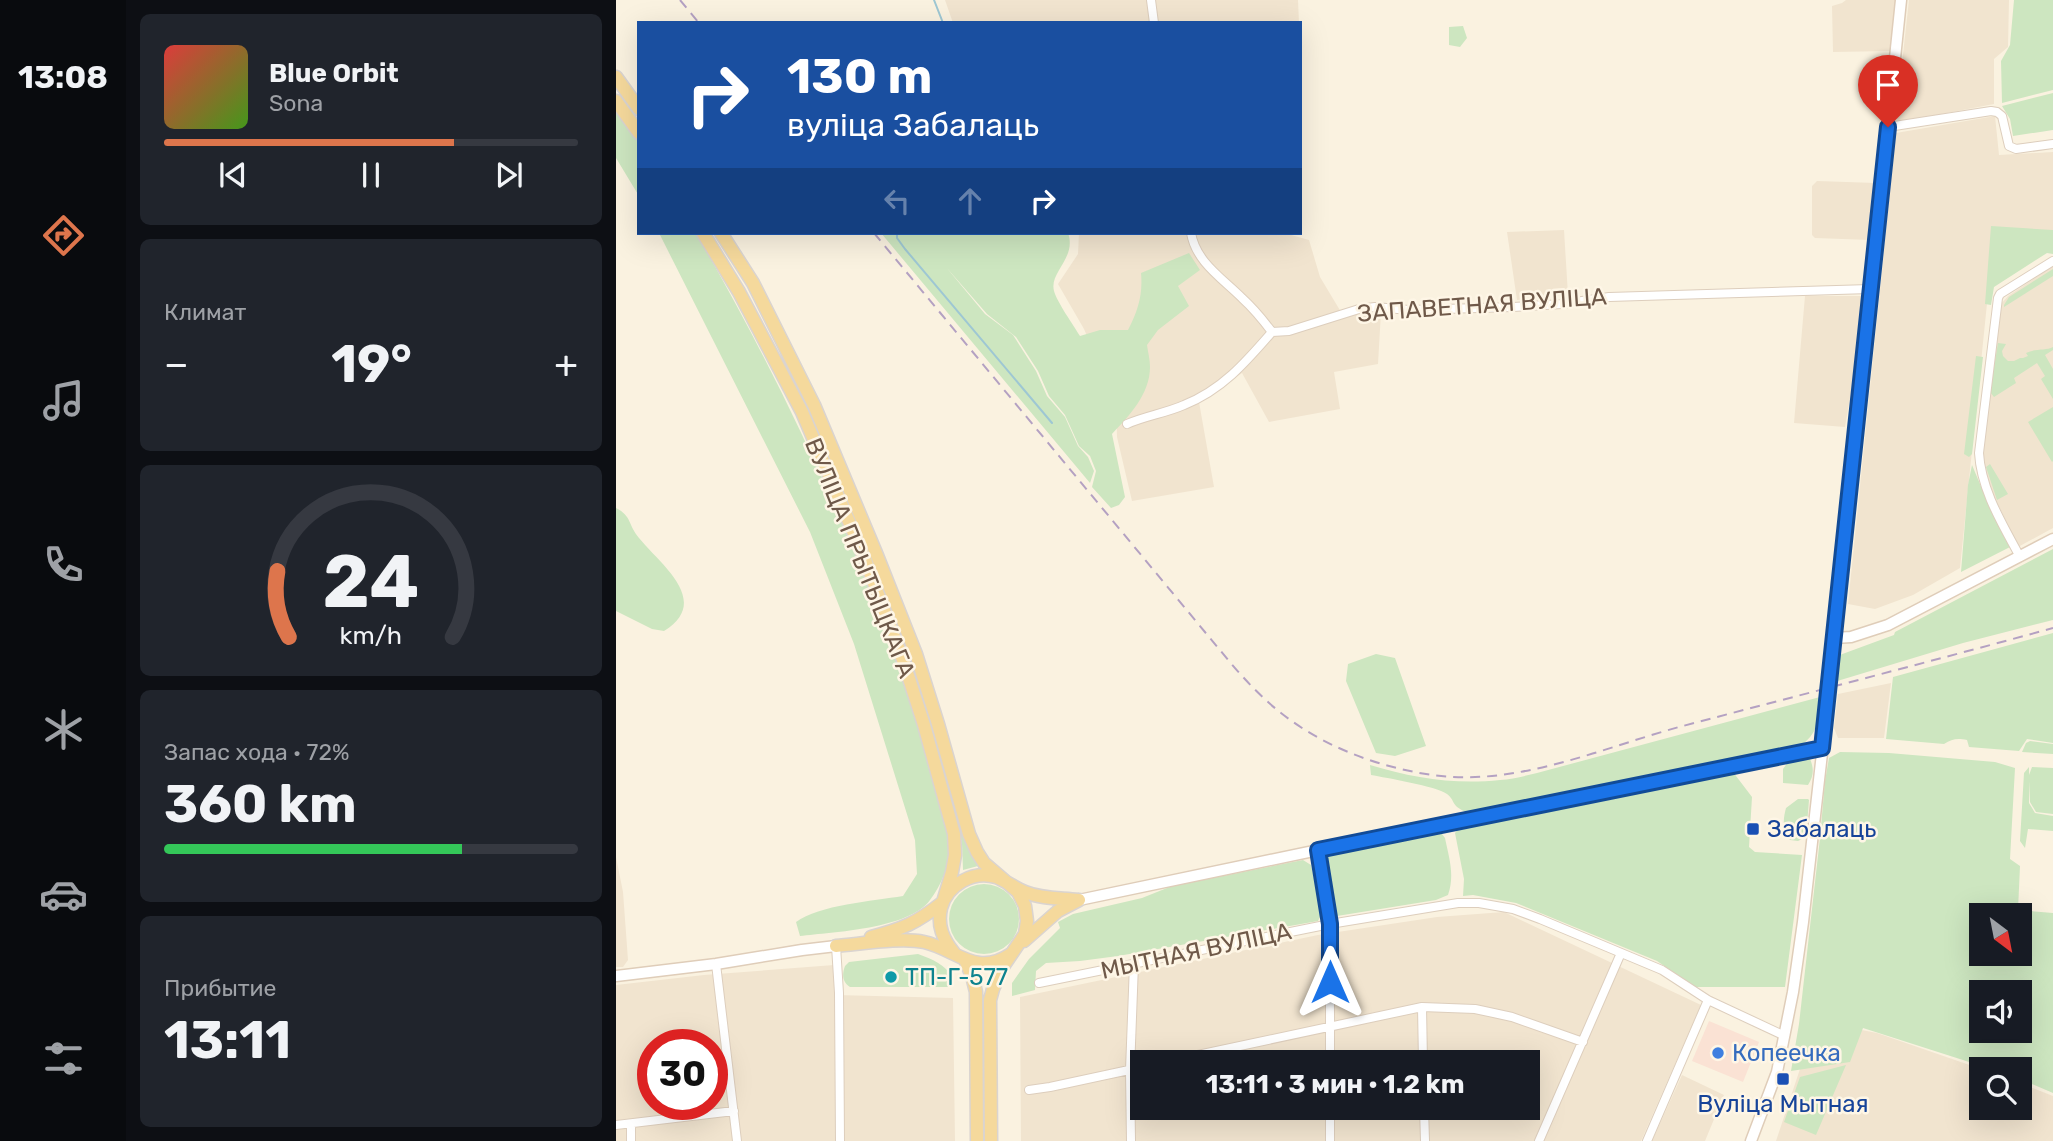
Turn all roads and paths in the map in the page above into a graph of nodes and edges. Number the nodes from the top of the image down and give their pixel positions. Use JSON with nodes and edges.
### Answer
{"nodes":[{"id":1,"x":1151,"y":0,"type":"edge"},
{"id":2,"x":1901,"y":0,"type":"edge"},
{"id":3,"x":1154,"y":21,"type":"edge"},
{"id":4,"x":616,"y":77,"type":"edge"},
{"id":5,"x":616,"y":101,"type":"edge"},
{"id":6,"x":637,"y":106,"type":"edge"},
{"id":7,"x":1888,"y":127,"type":"junction"},
{"id":8,"x":637,"y":130,"type":"edge"},
{"id":9,"x":2053,"y":144,"type":"edge"},
{"id":10,"x":704,"y":235,"type":"edge"},
{"id":11,"x":722,"y":235,"type":"edge"},
{"id":12,"x":1191,"y":235,"type":"edge"},
{"id":13,"x":2053,"y":261,"type":"edge"},
{"id":14,"x":1870,"y":289,"type":"junction"},
{"id":15,"x":1272,"y":332,"type":"junction"},
{"id":16,"x":1127,"y":424,"type":"dead end"},
{"id":17,"x":2053,"y":539,"type":"edge"},
{"id":18,"x":2021,"y":557,"type":"junction"},
{"id":19,"x":1835,"y":638,"type":"junction"},
{"id":20,"x":1822,"y":748,"type":"junction"},
{"id":21,"x":1318,"y":850,"type":"junction"},
{"id":22,"x":1007,"y":882,"type":"junction"},
{"id":23,"x":1079,"y":900,"type":"junction"},
{"id":24,"x":943,"y":902,"type":"junction"},
{"id":25,"x":1330,"y":924,"type":"junction"},
{"id":26,"x":836,"y":946,"type":"junction"},
{"id":27,"x":1017,"y":949,"type":"junction"},
{"id":28,"x":1621,"y":953,"type":"junction"},
{"id":29,"x":965,"y":960,"type":"junction"},
{"id":30,"x":716,"y":964,"type":"junction"},
{"id":31,"x":1134,"y":964,"type":"junction"},
{"id":32,"x":616,"y":976,"type":"edge"},
{"id":33,"x":1039,"y":983,"type":"dead end"},
{"id":34,"x":1708,"y":1000,"type":"junction"},
{"id":35,"x":1422,"y":1007,"type":"junction"},
{"id":36,"x":1330,"y":1028,"type":"junction"},
{"id":37,"x":1785,"y":1036,"type":"junction"},
{"id":38,"x":1583,"y":1042,"type":"junction"},
{"id":39,"x":1131,"y":1050,"type":"edge"},
{"id":40,"x":1223,"y":1050,"type":"edge"},
{"id":41,"x":1330,"y":1050,"type":"edge"},
{"id":42,"x":1423,"y":1050,"type":"edge"},
{"id":43,"x":1130,"y":1070,"type":"edge"},
{"id":44,"x":1029,"y":1090,"type":"dead end"},
{"id":45,"x":734,"y":1111,"type":"junction"},
{"id":46,"x":1131,"y":1120,"type":"edge"},
{"id":47,"x":1330,"y":1120,"type":"edge"},
{"id":48,"x":1424,"y":1120,"type":"edge"},
{"id":49,"x":631,"y":1124,"type":"junction"},
{"id":50,"x":616,"y":1125,"type":"edge"},
{"id":51,"x":631,"y":1141,"type":"edge"},
{"id":52,"x":737,"y":1141,"type":"edge"},
{"id":53,"x":840,"y":1141,"type":"edge"},
{"id":54,"x":977,"y":1141,"type":"edge"},
{"id":55,"x":991,"y":1141,"type":"edge"},
{"id":56,"x":1131,"y":1141,"type":"edge"},
{"id":57,"x":1330,"y":1141,"type":"edge"},
{"id":58,"x":1424,"y":1141,"type":"edge"},
{"id":59,"x":1539,"y":1141,"type":"edge"},
{"id":60,"x":1647,"y":1141,"type":"edge"},
{"id":61,"x":1751,"y":1141,"type":"edge"}],
"edges":[{"from":1,"to":3,"type":"street"},
{"from":2,"to":7,"type":"main road"},
{"from":4,"to":6,"type":"main road"},
{"from":5,"to":8,"type":"main road"},
{"from":7,"to":9,"type":"street"},
{"from":7,"to":14,"type":"main road"},
{"from":10,"to":24,"type":"main road","name":"ВУЛІЦА ПРЫТЫЦКАГА"},
{"from":11,"to":22,"type":"main road","name":"ВУЛІЦА ПРЫТЫЦКАГА"},
{"from":12,"to":15,"type":"street"},
{"from":13,"to":18,"type":"street"},
{"from":14,"to":15,"type":"street","name":"ЗАПАВЕТНАЯ ВУЛІЦА"},
{"from":14,"to":19,"type":"main road"},
{"from":15,"to":16,"type":"street"},
{"from":17,"to":18,"type":"main road"},
{"from":18,"to":19,"type":"main road"},
{"from":19,"to":20,"type":"main road"},
{"from":20,"to":21,"type":"main road"},
{"from":20,"to":37,"type":"main road"},
{"from":21,"to":23,"type":"main road"},
{"from":21,"to":25,"type":"street"},
{"from":22,"to":23,"type":"main road"},
{"from":22,"to":24,"type":"main road"},
{"from":22,"to":27,"type":"main road"},
{"from":23,"to":27,"type":"main road"},
{"from":24,"to":26,"type":"main road"},
{"from":24,"to":29,"type":"main road"},
{"from":25,"to":28,"type":"street","name":"МЫТНАЯ ВУЛІЦА"},
{"from":25,"to":31,"type":"street","name":"МЫТНАЯ ВУЛІЦА"},
{"from":25,"to":36,"type":"street"},
{"from":26,"to":29,"type":"main road"},
{"from":26,"to":30,"type":"main road"},
{"from":26,"to":53,"type":"street"},
{"from":27,"to":29,"type":"main road"},
{"from":27,"to":55,"type":"main road"},
{"from":28,"to":34,"type":"street","name":"МЫТНАЯ ВУЛІЦА"},
{"from":28,"to":38,"type":"street"},
{"from":29,"to":54,"type":"main road"},
{"from":30,"to":32,"type":"main road"},
{"from":30,"to":45,"type":"street"},
{"from":31,"to":33,"type":"street","name":"МЫТНАЯ ВУЛІЦА"},
{"from":31,"to":39,"type":"street"},
{"from":34,"to":37,"type":"street","name":"МЫТНАЯ ВУЛІЦА"},
{"from":34,"to":60,"type":"street"},
{"from":35,"to":36,"type":"street"},
{"from":35,"to":38,"type":"street"},
{"from":35,"to":42,"type":"street"},
{"from":36,"to":40,"type":"street"},
{"from":36,"to":41,"type":"street"},
{"from":37,"to":61,"type":"main road"},
{"from":38,"to":59,"type":"street"},
{"from":43,"to":44,"type":"street"},
{"from":45,"to":49,"type":"street"},
{"from":45,"to":52,"type":"street"},
{"from":46,"to":56,"type":"street"},
{"from":47,"to":57,"type":"street"},
{"from":48,"to":58,"type":"street"},
{"from":49,"to":50,"type":"street"},
{"from":49,"to":51,"type":"street"}]}
